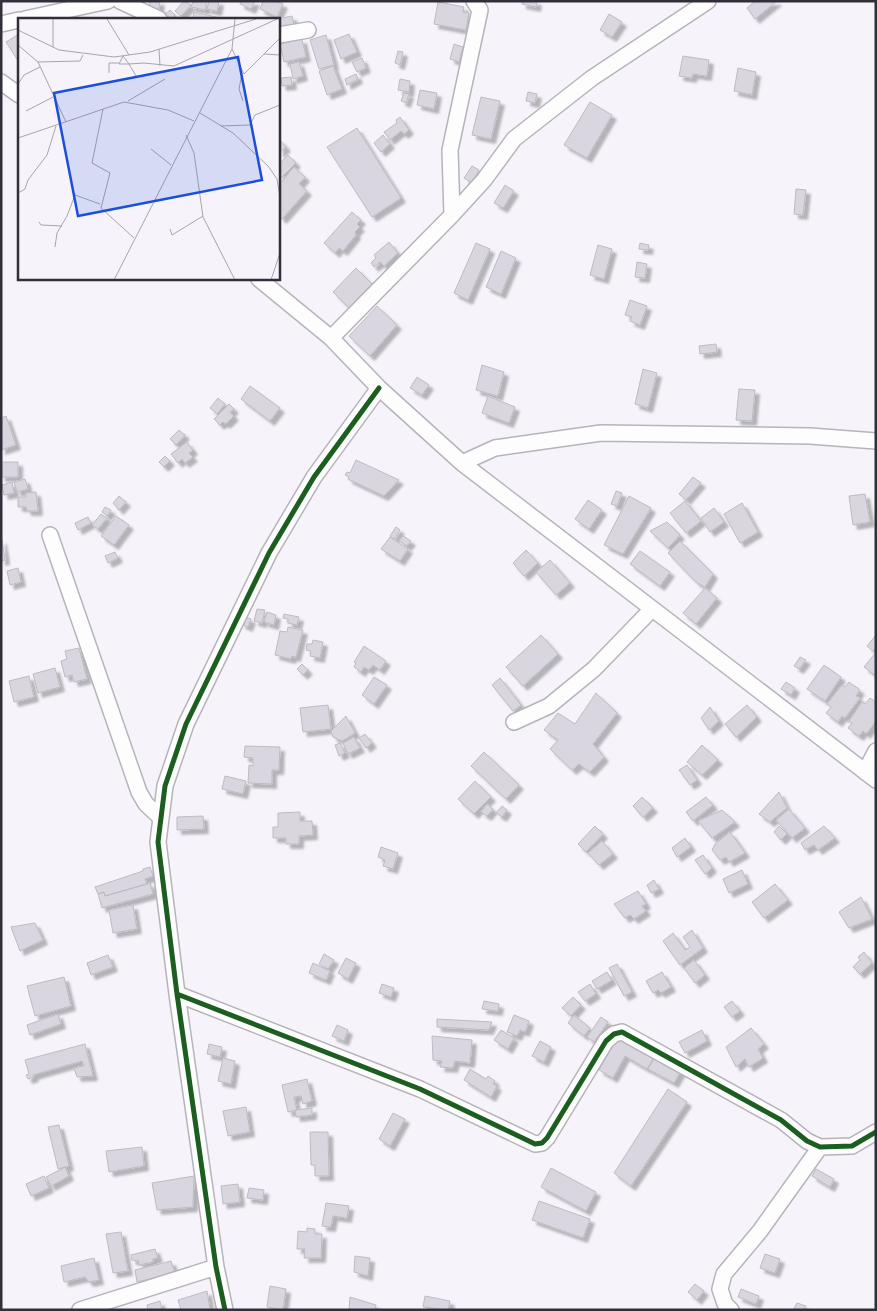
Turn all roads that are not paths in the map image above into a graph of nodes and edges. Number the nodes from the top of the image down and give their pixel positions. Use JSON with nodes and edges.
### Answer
{"nodes":[{"id":1,"x":108,"y":1,"type":"edge"},
{"id":2,"x":120,"y":1,"type":"edge"},
{"id":3,"x":474,"y":1,"type":"edge"},
{"id":4,"x":708,"y":1,"type":"edge"},
{"id":5,"x":30,"y":18,"type":"edge"},
{"id":6,"x":157,"y":18,"type":"edge"},
{"id":7,"x":18,"y":20,"type":"edge"},
{"id":8,"x":1,"y":24,"type":"edge"},
{"id":9,"x":308,"y":30,"type":"dead end"},
{"id":10,"x":280,"y":35,"type":"edge"},
{"id":11,"x":1,"y":82,"type":"edge"},
{"id":12,"x":18,"y":94,"type":"edge"},
{"id":13,"x":452,"y":215,"type":"junction"},
{"id":14,"x":260,"y":280,"type":"edge"},
{"id":15,"x":331,"y":338,"type":"junction"},
{"id":16,"x":379,"y":388,"type":"junction"},
{"id":17,"x":876,"y":441,"type":"edge"},
{"id":18,"x":462,"y":463,"type":"junction"},
{"id":19,"x":50,"y":535,"type":"dead end"},
{"id":20,"x":652,"y":609,"type":"junction"},
{"id":21,"x":514,"y":722,"type":"dead end"},
{"id":22,"x":876,"y":751,"type":"edge"},
{"id":23,"x":870,"y":776,"type":"edge"},
{"id":24,"x":161,"y":818,"type":"junction"},
{"id":25,"x":177,"y":994,"type":"junction"},
{"id":26,"x":876,"y":1132,"type":"edge"},
{"id":27,"x":820,"y":1147,"type":"junction"},
{"id":28,"x":216,"y":1267,"type":"junction"},
{"id":29,"x":80,"y":1310,"type":"edge"},
{"id":30,"x":225,"y":1310,"type":"edge"},
{"id":31,"x":731,"y":1310,"type":"edge"}],
"edges":[{"from":1,"to":5,"type":"street"},
{"from":2,"to":6,"type":"street"},
{"from":3,"to":13,"type":"street"},
{"from":4,"to":13,"type":"street"},
{"from":7,"to":8,"type":"street"},
{"from":9,"to":10,"type":"street"},
{"from":11,"to":12,"type":"street"},
{"from":13,"to":15,"type":"street"},
{"from":14,"to":15,"type":"street"},
{"from":15,"to":16,"type":"street"},
{"from":16,"to":18,"type":"street"},
{"from":16,"to":24,"type":"street"},
{"from":17,"to":18,"type":"street"},
{"from":18,"to":20,"type":"street"},
{"from":19,"to":24,"type":"street"},
{"from":20,"to":21,"type":"street"},
{"from":20,"to":23,"type":"street"},
{"from":22,"to":23,"type":"street"},
{"from":24,"to":25,"type":"street"},
{"from":25,"to":27,"type":"street"},
{"from":25,"to":28,"type":"street"},
{"from":26,"to":27,"type":"street"},
{"from":27,"to":31,"type":"street"},
{"from":28,"to":29,"type":"street"},
{"from":28,"to":30,"type":"street"}]}
